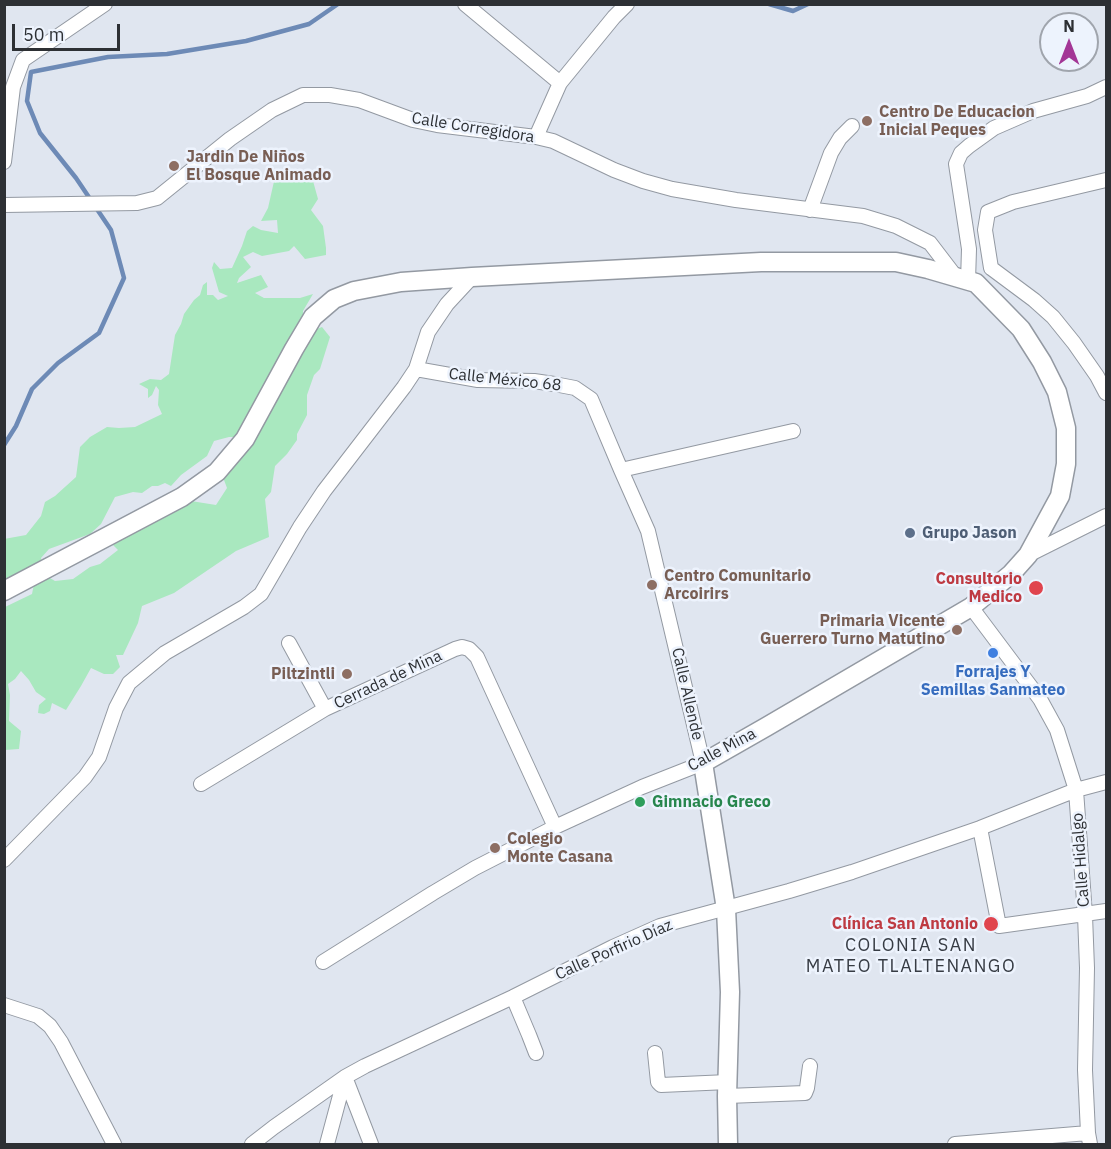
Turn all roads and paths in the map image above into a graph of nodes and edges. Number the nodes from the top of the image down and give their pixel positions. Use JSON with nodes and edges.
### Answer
{"nodes":[{"id":1,"x":105,"y":4,"type":"edge"},
{"id":2,"x":465,"y":4,"type":"edge"},
{"id":3,"x":627,"y":4,"type":"edge"},
{"id":4,"x":560,"y":83,"type":"junction"},
{"id":5,"x":1107,"y":87,"type":"edge"},
{"id":6,"x":852,"y":126,"type":"dead end"},
{"id":7,"x":536,"y":137,"type":"junction"},
{"id":8,"x":4,"y":162,"type":"edge"},
{"id":9,"x":1107,"y":180,"type":"edge"},
{"id":10,"x":4,"y":205,"type":"edge"},
{"id":11,"x":810,"y":210,"type":"junction"},
{"id":12,"x":992,"y":268,"type":"junction"},
{"id":13,"x":472,"y":277,"type":"junction"},
{"id":14,"x":966,"y":280,"type":"junction"},
{"id":15,"x":416,"y":369,"type":"junction"},
{"id":16,"x":1107,"y":393,"type":"edge"},
{"id":17,"x":591,"y":399,"type":"joint"},
{"id":18,"x":793,"y":431,"type":"dead end"},
{"id":19,"x":621,"y":470,"type":"junction"},
{"id":20,"x":1107,"y":516,"type":"edge"},
{"id":21,"x":1028,"y":555,"type":"junction"},
{"id":22,"x":4,"y":591,"type":"edge"},
{"id":23,"x":971,"y":607,"type":"junction"},
{"id":24,"x":289,"y":643,"type":"dead end"},
{"id":25,"x":326,"y":709,"type":"junction"},
{"id":26,"x":703,"y":763,"type":"junction"},
{"id":27,"x":1107,"y":782,"type":"edge"},
{"id":28,"x":201,"y":784,"type":"dead end"},
{"id":29,"x":1076,"y":790,"type":"junction"},
{"id":30,"x":555,"y":827,"type":"junction"},
{"id":31,"x":980,"y":828,"type":"junction"},
{"id":32,"x":4,"y":860,"type":"edge"},
{"id":33,"x":726,"y":909,"type":"junction"},
{"id":34,"x":1107,"y":911,"type":"edge"},
{"id":35,"x":1085,"y":915,"type":"junction"},
{"id":36,"x":323,"y":962,"type":"dead end"},
{"id":37,"x":513,"y":997,"type":"junction"},
{"id":38,"x":4,"y":1005,"type":"edge"},
{"id":39,"x":536,"y":1053,"type":"dead end"},
{"id":40,"x":655,"y":1053,"type":"dead end"},
{"id":41,"x":810,"y":1066,"type":"dead end"},
{"id":42,"x":345,"y":1077,"type":"junction"},
{"id":43,"x":727,"y":1089,"type":"junction"},
{"id":44,"x":1089,"y":1139,"type":"edge"},
{"id":45,"x":114,"y":1144,"type":"edge"},
{"id":46,"x":252,"y":1144,"type":"edge"},
{"id":47,"x":327,"y":1144,"type":"edge"},
{"id":48,"x":371,"y":1144,"type":"edge"},
{"id":49,"x":728,"y":1144,"type":"edge"},
{"id":50,"x":955,"y":1144,"type":"edge"}],
"edges":[{"from":1,"to":8,"type":"street"},
{"from":2,"to":4,"type":"street"},
{"from":3,"to":4,"type":"street"},
{"from":4,"to":7,"type":"street"},
{"from":5,"to":14,"type":"street"},
{"from":6,"to":11,"type":"street"},
{"from":7,"to":10,"type":"street","name":"Calle Corregidora"},
{"from":7,"to":11,"type":"street","name":"Calle Corregidora"},
{"from":9,"to":12,"type":"street"},
{"from":11,"to":14,"type":"street","name":"Calle Corregidora"},
{"from":12,"to":14,"type":"street"},
{"from":12,"to":16,"type":"street"},
{"from":13,"to":14,"type":"street"},
{"from":13,"to":15,"type":"street"},
{"from":13,"to":22,"type":"street"},
{"from":14,"to":21,"type":"street"},
{"from":15,"to":17,"type":"street","name":"Calle México 68"},
{"from":15,"to":32,"type":"street"},
{"from":17,"to":19,"type":"street","name":"Calle Allende"},
{"from":18,"to":19,"type":"street"},
{"from":19,"to":26,"type":"street","name":"Calle Allende"},
{"from":20,"to":21,"type":"street","name":"Calle Mina"},
{"from":21,"to":23,"type":"street","name":"Calle Mina"},
{"from":23,"to":26,"type":"street","name":"Calle Mina"},
{"from":23,"to":29,"type":"street","name":"Calle Hidalgo"},
{"from":24,"to":25,"type":"street"},
{"from":25,"to":28,"type":"street","name":"Cerrada de Mina"},
{"from":25,"to":30,"type":"street","name":"Cerrada de Mina"},
{"from":26,"to":30,"type":"street","name":"Calle Mina"},
{"from":26,"to":33,"type":"street","name":"Calle Allende"},
{"from":27,"to":29,"type":"street","name":"Calle Porfirio Díaz"},
{"from":29,"to":31,"type":"street","name":"Calle Porfirio Díaz"},
{"from":29,"to":35,"type":"street","name":"Calle Hidalgo"},
{"from":30,"to":36,"type":"street","name":"Calle Mina"},
{"from":31,"to":33,"type":"street","name":"Calle Porfirio Díaz"},
{"from":31,"to":35,"type":"street"},
{"from":33,"to":37,"type":"street","name":"Calle Porfirio Díaz"},
{"from":33,"to":43,"type":"street","name":"Calle Allende"},
{"from":34,"to":35,"type":"street"},
{"from":35,"to":44,"type":"street","name":"Calle Hidalgo"},
{"from":37,"to":39,"type":"street"},
{"from":37,"to":42,"type":"street","name":"Calle Porfirio Díaz"},
{"from":38,"to":45,"type":"street"},
{"from":40,"to":43,"type":"street"},
{"from":41,"to":43,"type":"street"},
{"from":42,"to":46,"type":"street","name":"Calle Porfirio Díaz"},
{"from":42,"to":47,"type":"street"},
{"from":42,"to":48,"type":"street"},
{"from":43,"to":49,"type":"street","name":"Calle Allende"},
{"from":44,"to":50,"type":"street"}]}
